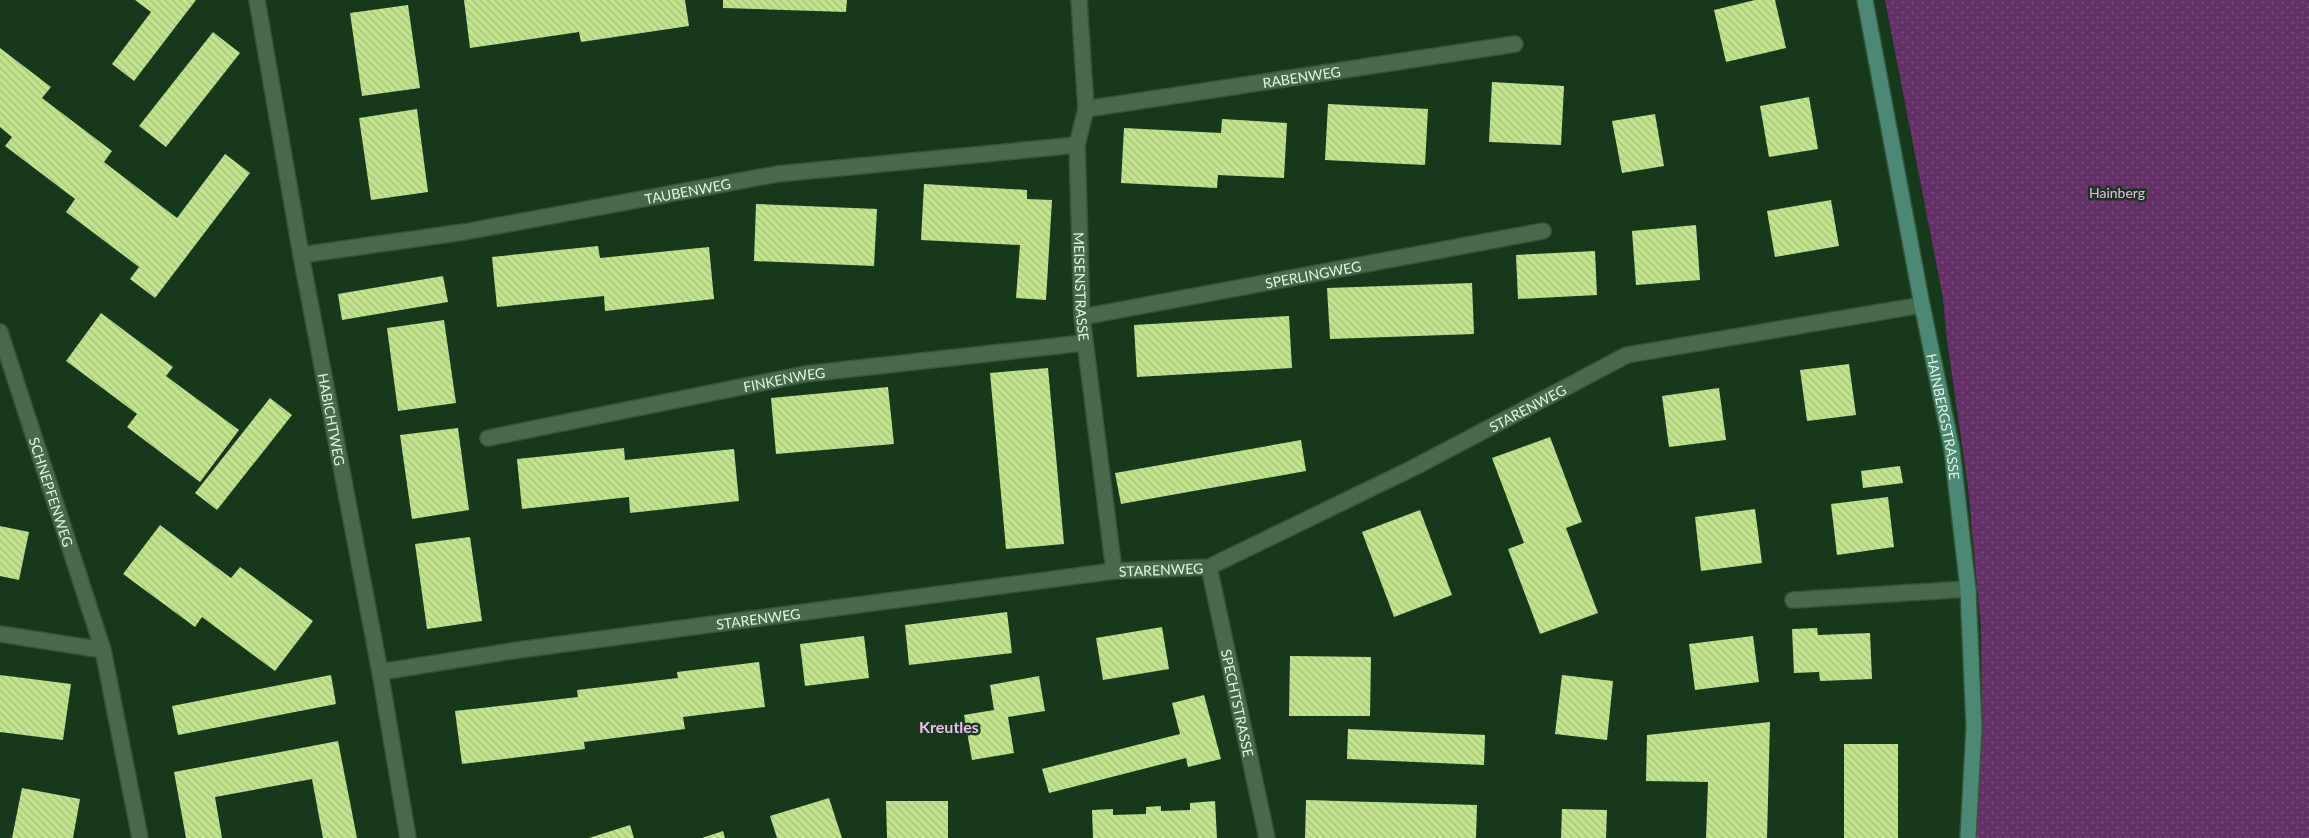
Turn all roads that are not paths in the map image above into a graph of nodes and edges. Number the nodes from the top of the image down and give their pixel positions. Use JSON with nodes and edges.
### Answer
{"nodes":[{"id":1,"x":258,"y":0,"type":"edge"},
{"id":2,"x":1079,"y":0,"type":"edge"},
{"id":3,"x":1865,"y":0,"type":"edge"},
{"id":4,"x":1515,"y":44,"type":"dead end"},
{"id":5,"x":1086,"y":109,"type":"junction"},
{"id":6,"x":1077,"y":145,"type":"junction"},
{"id":7,"x":1543,"y":231,"type":"dead end"},
{"id":8,"x":301,"y":255,"type":"junction"},
{"id":9,"x":1922,"y":305,"type":"junction"},
{"id":10,"x":1082,"y":317,"type":"junction"},
{"id":11,"x":0,"y":332,"type":"edge"},
{"id":12,"x":1084,"y":343,"type":"junction"},
{"id":13,"x":488,"y":438,"type":"dead end"},
{"id":14,"x":1209,"y":567,"type":"junction"},
{"id":15,"x":1114,"y":571,"type":"junction"},
{"id":16,"x":1968,"y":589,"type":"junction"},
{"id":17,"x":1793,"y":600,"type":"dead end"},
{"id":18,"x":0,"y":634,"type":"edge"},
{"id":19,"x":102,"y":650,"type":"junction"},
{"id":20,"x":380,"y":672,"type":"junction"},
{"id":21,"x":140,"y":838,"type":"edge"},
{"id":22,"x":408,"y":838,"type":"edge"},
{"id":23,"x":1268,"y":838,"type":"edge"},
{"id":24,"x":1968,"y":838,"type":"edge"}],
"edges":[{"from":1,"to":8,"type":"street","name":"HABICHTWEG"},
{"from":2,"to":5,"type":"street","name":"MEISENSTRASSE"},
{"from":3,"to":9,"type":"street","name":"HAINBERGSTRASSE"},
{"from":4,"to":5,"type":"street","name":"RABENWEG"},
{"from":5,"to":6,"type":"street","name":"MEISENSTRASSE"},
{"from":6,"to":8,"type":"street","name":"TAUBENWEG"},
{"from":6,"to":10,"type":"street","name":"MEISENSTRASSE"},
{"from":7,"to":10,"type":"street","name":"SPERLINGWEG"},
{"from":8,"to":20,"type":"street","name":"HABICHTWEG"},
{"from":9,"to":14,"type":"street","name":"STARENWEG"},
{"from":9,"to":16,"type":"street","name":"HAINBERGSTRASSE"},
{"from":10,"to":12,"type":"street","name":"MEISENSTRASSE"},
{"from":11,"to":19,"type":"street","name":"SCHNEPFENWEG"},
{"from":12,"to":13,"type":"street","name":"FINKENWEG"},
{"from":12,"to":15,"type":"street","name":"MEISENSTRASSE"},
{"from":14,"to":15,"type":"street","name":"STARENWEG"},
{"from":14,"to":23,"type":"street","name":"SPECHTSTRASSE"},
{"from":15,"to":20,"type":"street","name":"STARENWEG"},
{"from":16,"to":17,"type":"street"},
{"from":16,"to":24,"type":"street","name":"HAINBERGSTRASSE"},
{"from":18,"to":19,"type":"street"},
{"from":19,"to":21,"type":"street","name":"SCHNEPFENWEG"},
{"from":20,"to":22,"type":"street","name":"HABICHTWEG"}]}
